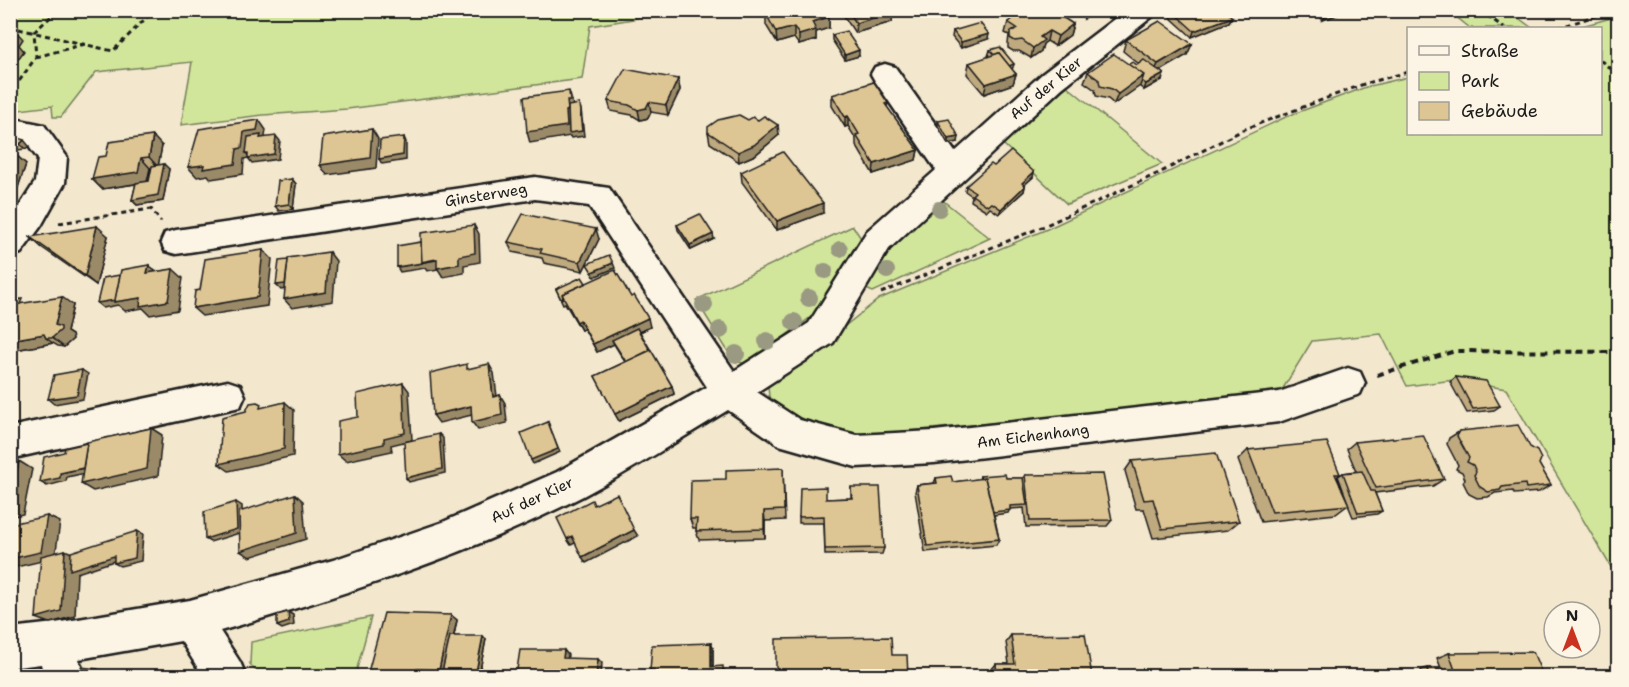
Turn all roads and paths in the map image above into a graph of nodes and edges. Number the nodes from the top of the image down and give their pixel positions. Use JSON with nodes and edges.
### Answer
{"nodes":[{"id":1,"x":58,"y":10,"type":"edge"},
{"id":2,"x":154,"y":10,"type":"edge"},
{"id":3,"x":1144,"y":10,"type":"edge"},
{"id":4,"x":1480,"y":10,"type":"edge"},
{"id":5,"x":1613,"y":10,"type":"edge"},
{"id":6,"x":1605,"y":12,"type":"edge"},
{"id":7,"x":10,"y":27,"type":"edge"},
{"id":8,"x":1503,"y":27,"type":"edge"},
{"id":9,"x":1563,"y":27,"type":"edge"},
{"id":10,"x":34,"y":32,"type":"junction"},
{"id":11,"x":86,"y":44,"type":"junction"},
{"id":12,"x":36,"y":57,"type":"junction"},
{"id":13,"x":1602,"y":62,"type":"edge"},
{"id":14,"x":1407,"y":72,"type":"edge"},
{"id":15,"x":885,"y":74,"type":"dead end"},
{"id":16,"x":1618,"y":75,"type":"edge"},
{"id":17,"x":10,"y":82,"type":"edge"},
{"id":18,"x":10,"y":128,"type":"edge"},
{"id":19,"x":952,"y":170,"type":"junction"},
{"id":20,"x":16,"y":236,"type":"edge"},
{"id":21,"x":176,"y":242,"type":"joint"},
{"id":22,"x":839,"y":303,"type":"junction"},
{"id":23,"x":1618,"y":352,"type":"edge"},
{"id":24,"x":1347,"y":383,"type":"joint"},
{"id":25,"x":729,"y":392,"type":"junction"},
{"id":26,"x":228,"y":396,"type":"dead end"},
{"id":27,"x":10,"y":443,"type":"edge"},
{"id":28,"x":190,"y":620,"type":"junction"},
{"id":29,"x":10,"y":648,"type":"edge"},
{"id":30,"x":60,"y":660,"type":"edge"},
{"id":31,"x":226,"y":676,"type":"edge"}],
"edges":[{"from":1,"to":10,"type":"path"},
{"from":2,"to":11,"type":"path"},
{"from":3,"to":19,"type":"street","name":"Auf der Kier"},
{"from":4,"to":8,"type":"path"},
{"from":5,"to":6,"type":"path"},
{"from":6,"to":9,"type":"path"},
{"from":7,"to":10,"type":"path"},
{"from":10,"to":11,"type":"path"},
{"from":10,"to":12,"type":"path"},
{"from":11,"to":12,"type":"path"},
{"from":12,"to":17,"type":"path"},
{"from":13,"to":16,"type":"path"},
{"from":14,"to":22,"type":"path"},
{"from":15,"to":19,"type":"street"},
{"from":18,"to":20,"type":"street"},
{"from":19,"to":22,"type":"street","name":"Auf der Kier"},
{"from":20,"to":21,"type":"path"},
{"from":21,"to":25,"type":"street","name":"Ginsterweg"},
{"from":22,"to":25,"type":"street","name":"Auf der Kier"},
{"from":23,"to":24,"type":"path"},
{"from":24,"to":25,"type":"street","name":"Am Eichenhang"},
{"from":25,"to":28,"type":"street","name":"Auf der Kier"},
{"from":26,"to":27,"type":"street"},
{"from":28,"to":30,"type":"street","name":"Auf der Kier"},
{"from":28,"to":31,"type":"street"},
{"from":29,"to":30,"type":"street","name":"Auf der Kier"}]}
